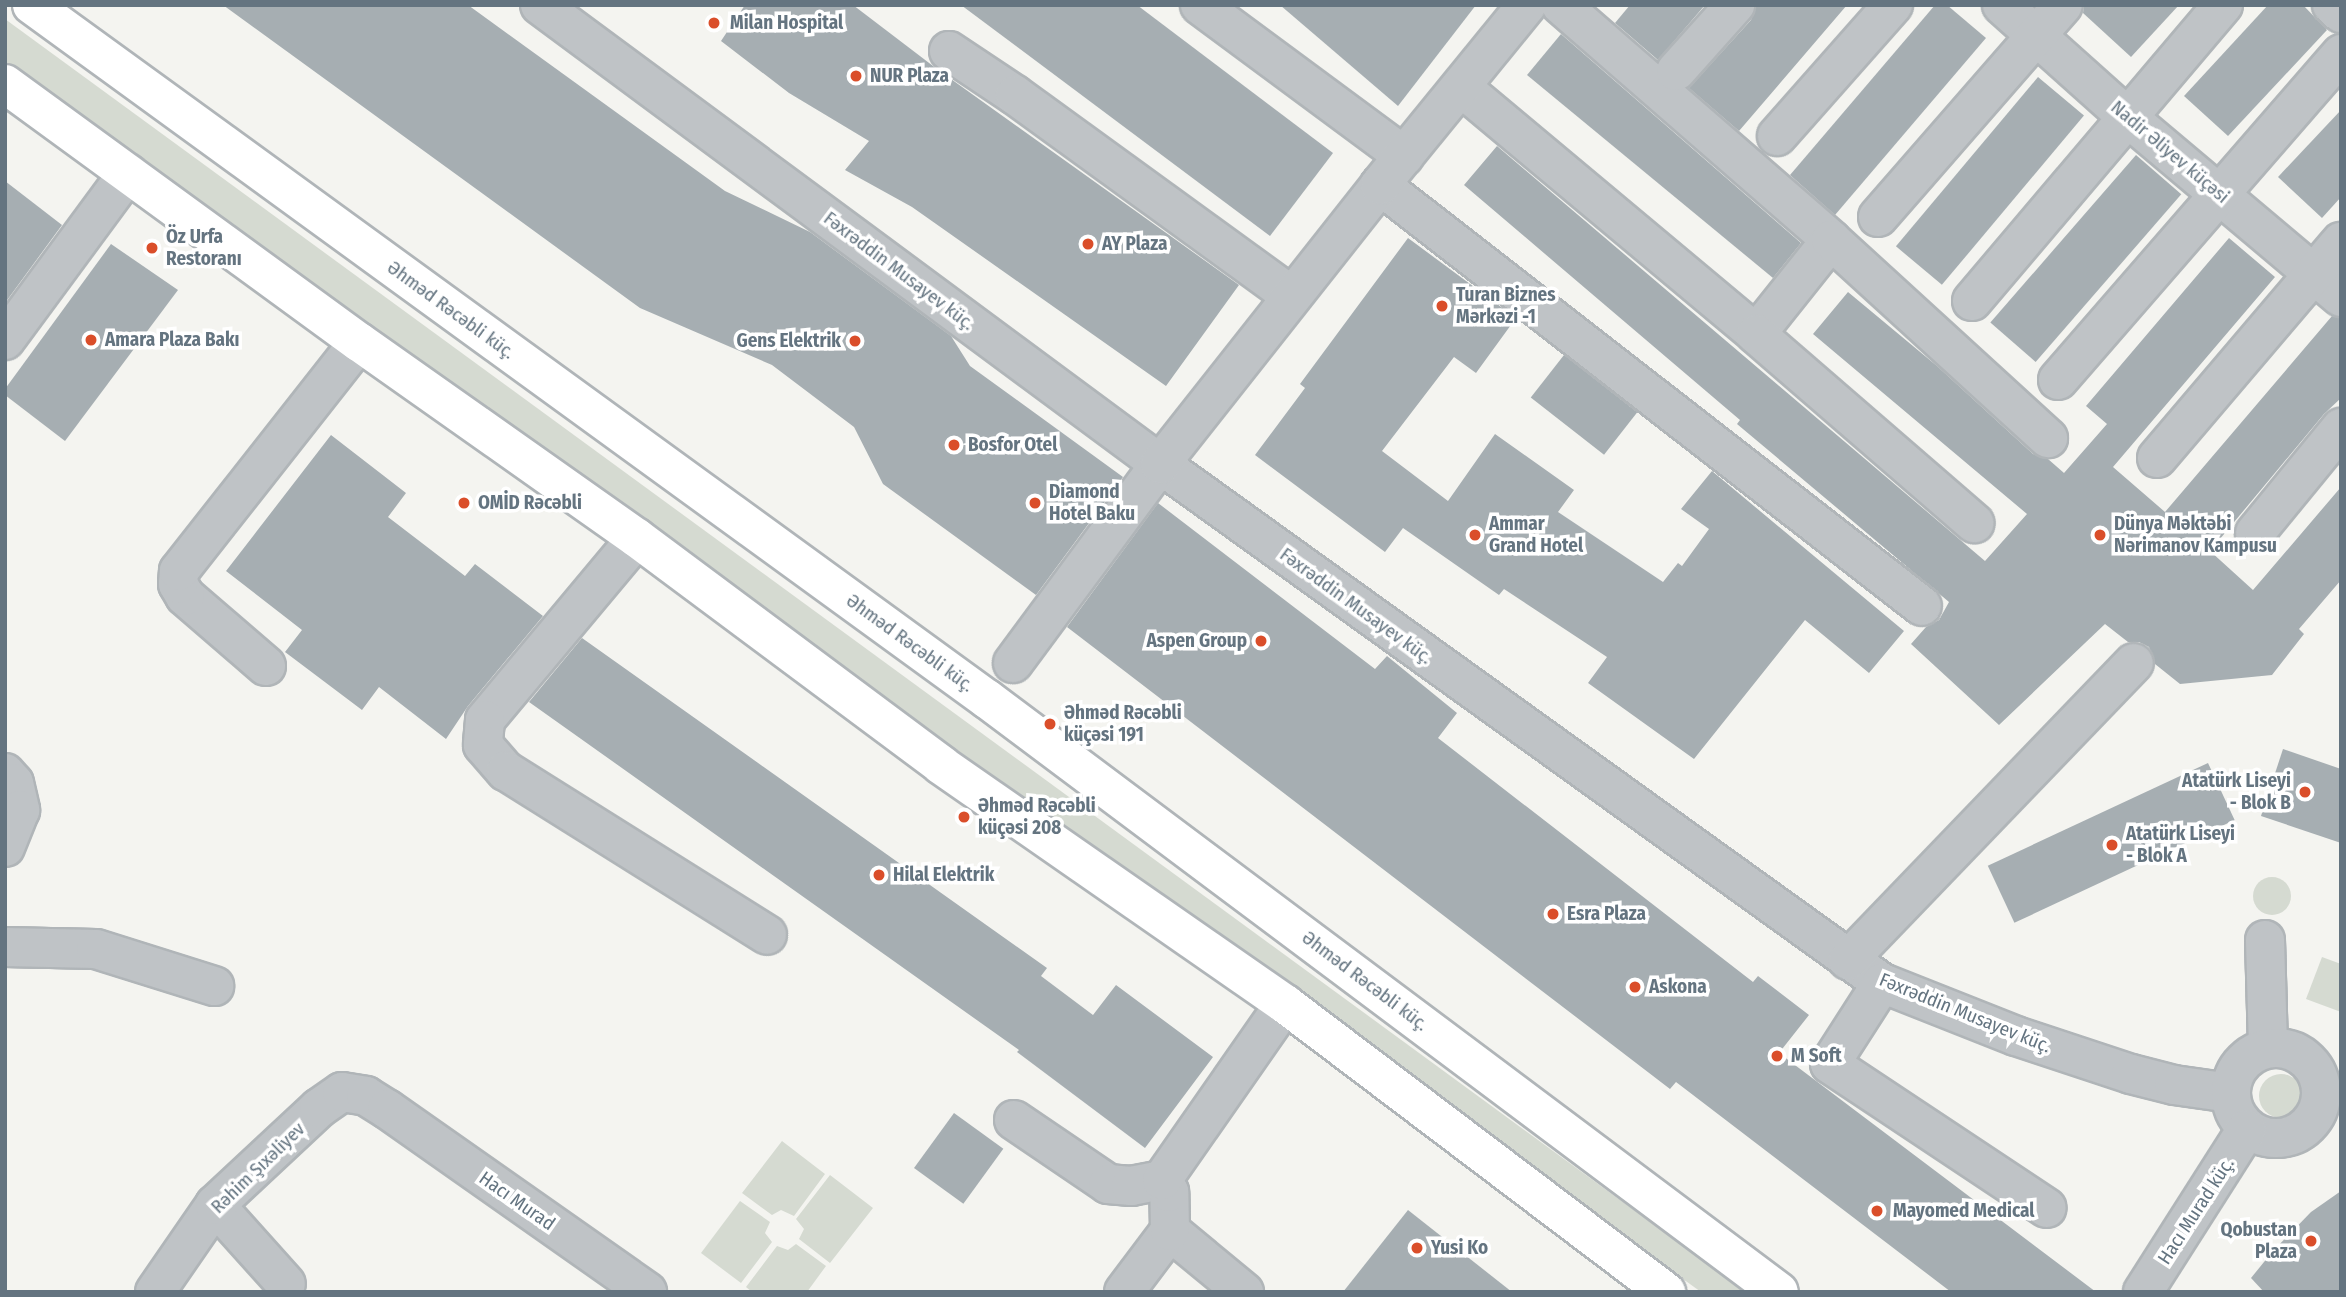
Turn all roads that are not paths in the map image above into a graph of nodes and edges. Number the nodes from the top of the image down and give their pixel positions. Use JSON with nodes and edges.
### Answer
{"nodes":[{"id":1,"x":32,"y":5,"type":"edge"},
{"id":2,"x":540,"y":5,"type":"edge"},
{"id":3,"x":1200,"y":5,"type":"edge"},
{"id":4,"x":1527,"y":5,"type":"edge"},
{"id":5,"x":1561,"y":5,"type":"edge"},
{"id":6,"x":1735,"y":5,"type":"edge"},
{"id":7,"x":1893,"y":5,"type":"edge"},
{"id":8,"x":2002,"y":5,"type":"edge"},
{"id":9,"x":2063,"y":5,"type":"edge"},
{"id":10,"x":2223,"y":5,"type":"edge"},
{"id":11,"x":2332,"y":5,"type":"edge"},
{"id":12,"x":2341,"y":13,"type":"edge"},
{"id":13,"x":2038,"y":35,"type":"junction"},
{"id":14,"x":949,"y":51,"type":"dead end"},
{"id":15,"x":2341,"y":54,"type":"edge"},
{"id":16,"x":1676,"y":71,"type":"dead end"},
{"id":17,"x":5,"y":84,"type":"edge"},
{"id":18,"x":1461,"y":87,"type":"junction"},
{"id":19,"x":2126,"y":116,"type":"junction"},
{"id":20,"x":1777,"y":136,"type":"dead end"},
{"id":21,"x":1404,"y":156,"type":"junction"},
{"id":22,"x":128,"y":173,"type":"junction"},
{"id":23,"x":1380,"y":184,"type":"junction"},
{"id":24,"x":2221,"y":194,"type":"junction"},
{"id":25,"x":1878,"y":217,"type":"dead end"},
{"id":26,"x":1831,"y":240,"type":"junction"},
{"id":27,"x":2341,"y":242,"type":"edge"},
{"id":28,"x":2327,"y":285,"type":"edge"},
{"id":29,"x":1292,"y":296,"type":"junction"},
{"id":30,"x":1972,"y":301,"type":"dead end"},
{"id":31,"x":1756,"y":334,"type":"junction"},
{"id":32,"x":5,"y":340,"type":"edge"},
{"id":33,"x":359,"y":342,"type":"junction"},
{"id":34,"x":2058,"y":380,"type":"dead end"},
{"id":35,"x":2341,"y":428,"type":"edge"},
{"id":36,"x":2048,"y":438,"type":"dead end"},
{"id":37,"x":2157,"y":458,"type":"dead end"},
{"id":38,"x":1160,"y":464,"type":"junction"},
{"id":39,"x":1974,"y":523,"type":"dead end"},
{"id":40,"x":2255,"y":533,"type":"dead end"},
{"id":41,"x":637,"y":538,"type":"junction"},
{"id":42,"x":1922,"y":606,"type":"dead end"},
{"id":43,"x":1013,"y":663,"type":"dead end"},
{"id":44,"x":2134,"y":663,"type":"dead end"},
{"id":45,"x":266,"y":666,"type":"dead end"},
{"id":46,"x":5,"y":773,"type":"edge"},
{"id":47,"x":5,"y":847,"type":"edge"},
{"id":48,"x":767,"y":935,"type":"dead end"},
{"id":49,"x":2265,"y":940,"type":"dead end"},
{"id":50,"x":5,"y":947,"type":"edge"},
{"id":51,"x":1848,"y":960,"type":"junction"},
{"id":52,"x":1882,"y":983,"type":"junction"},
{"id":53,"x":214,"y":986,"type":"dead end"},
{"id":54,"x":1285,"y":1004,"type":"junction"},
{"id":55,"x":2268,"y":1048,"type":"junction"},
{"id":56,"x":2230,"y":1093,"type":"junction"},
{"id":57,"x":2331,"y":1101,"type":"edge"},
{"id":58,"x":387,"y":1110,"type":"joint"},
{"id":59,"x":1014,"y":1120,"type":"dead end"},
{"id":60,"x":2247,"y":1129,"type":"junction"},
{"id":61,"x":1162,"y":1180,"type":"junction"},
{"id":62,"x":215,"y":1205,"type":"junction"},
{"id":63,"x":2046,"y":1208,"type":"dead end"},
{"id":64,"x":1170,"y":1231,"type":"junction"},
{"id":65,"x":286,"y":1284,"type":"dead end"},
{"id":66,"x":1646,"y":1286,"type":"edge"},
{"id":67,"x":2150,"y":1289,"type":"edge"},
{"id":68,"x":155,"y":1292,"type":"edge"},
{"id":69,"x":647,"y":1292,"type":"edge"},
{"id":70,"x":1124,"y":1292,"type":"edge"},
{"id":71,"x":1244,"y":1292,"type":"edge"},
{"id":72,"x":1779,"y":1292,"type":"edge"}],
"edges":[{"from":1,"to":72,"type":"main road","name":"Əhməd Rəcəbli küç."},
{"from":2,"to":38,"type":"street","name":"Fəxrəddin Musayev küç."},
{"from":3,"to":21,"type":"street"},
{"from":4,"to":18,"type":"street"},
{"from":5,"to":26,"type":"street"},
{"from":6,"to":16,"type":"street"},
{"from":7,"to":20,"type":"street"},
{"from":8,"to":13,"type":"street","name":"Nadir Əliyev küçəsi"},
{"from":9,"to":13,"type":"street"},
{"from":10,"to":19,"type":"street"},
{"from":11,"to":12,"type":"street"},
{"from":13,"to":19,"type":"street","name":"Nadir Əliyev küçəsi"},
{"from":13,"to":25,"type":"street"},
{"from":14,"to":29,"type":"street"},
{"from":15,"to":24,"type":"street"},
{"from":17,"to":22,"type":"main road"},
{"from":18,"to":21,"type":"street"},
{"from":18,"to":31,"type":"street"},
{"from":19,"to":24,"type":"street","name":"Nadir Əliyev küçəsi"},
{"from":19,"to":30,"type":"street"},
{"from":21,"to":23,"type":"street"},
{"from":22,"to":32,"type":"street"},
{"from":22,"to":33,"type":"main road"},
{"from":23,"to":29,"type":"street"},
{"from":23,"to":42,"type":"street"},
{"from":24,"to":28,"type":"street","name":"Nadir Əliyev küçəsi"},
{"from":24,"to":34,"type":"street"},
{"from":26,"to":31,"type":"street"},
{"from":26,"to":36,"type":"street"},
{"from":27,"to":28,"type":"street"},
{"from":28,"to":37,"type":"street"},
{"from":29,"to":38,"type":"street"},
{"from":31,"to":39,"type":"street"},
{"from":33,"to":41,"type":"main road"},
{"from":33,"to":45,"type":"street"},
{"from":35,"to":40,"type":"street"},
{"from":38,"to":43,"type":"street"},
{"from":38,"to":51,"type":"street","name":"Fəxrəddin Musayev küç."},
{"from":41,"to":48,"type":"street"},
{"from":41,"to":54,"type":"main road"},
{"from":44,"to":51,"type":"street"},
{"from":46,"to":47,"type":"street"},
{"from":49,"to":55,"type":"street"},
{"from":50,"to":53,"type":"street"},
{"from":51,"to":52,"type":"street","name":"Fəxrəddin Musayev küç."},
{"from":52,"to":56,"type":"street","name":"Fəxrəddin Musayev küç."},
{"from":52,"to":63,"type":"street"},
{"from":54,"to":61,"type":"street"},
{"from":54,"to":66,"type":"main road"},
{"from":55,"to":56,"type":"street"},
{"from":55,"to":57,"type":"street"},
{"from":56,"to":60,"type":"street"},
{"from":57,"to":60,"type":"street"},
{"from":58,"to":62,"type":"street","name":"Rəhim Şıxəliyev"},
{"from":58,"to":69,"type":"street","name":"Hacı Murad"},
{"from":59,"to":61,"type":"street"},
{"from":60,"to":67,"type":"street","name":"Hacı Murad küç."},
{"from":61,"to":64,"type":"street"},
{"from":62,"to":65,"type":"street"},
{"from":62,"to":68,"type":"street","name":"Rəhim Şıxəliyev"},
{"from":64,"to":70,"type":"street"},
{"from":64,"to":71,"type":"street"}]}
